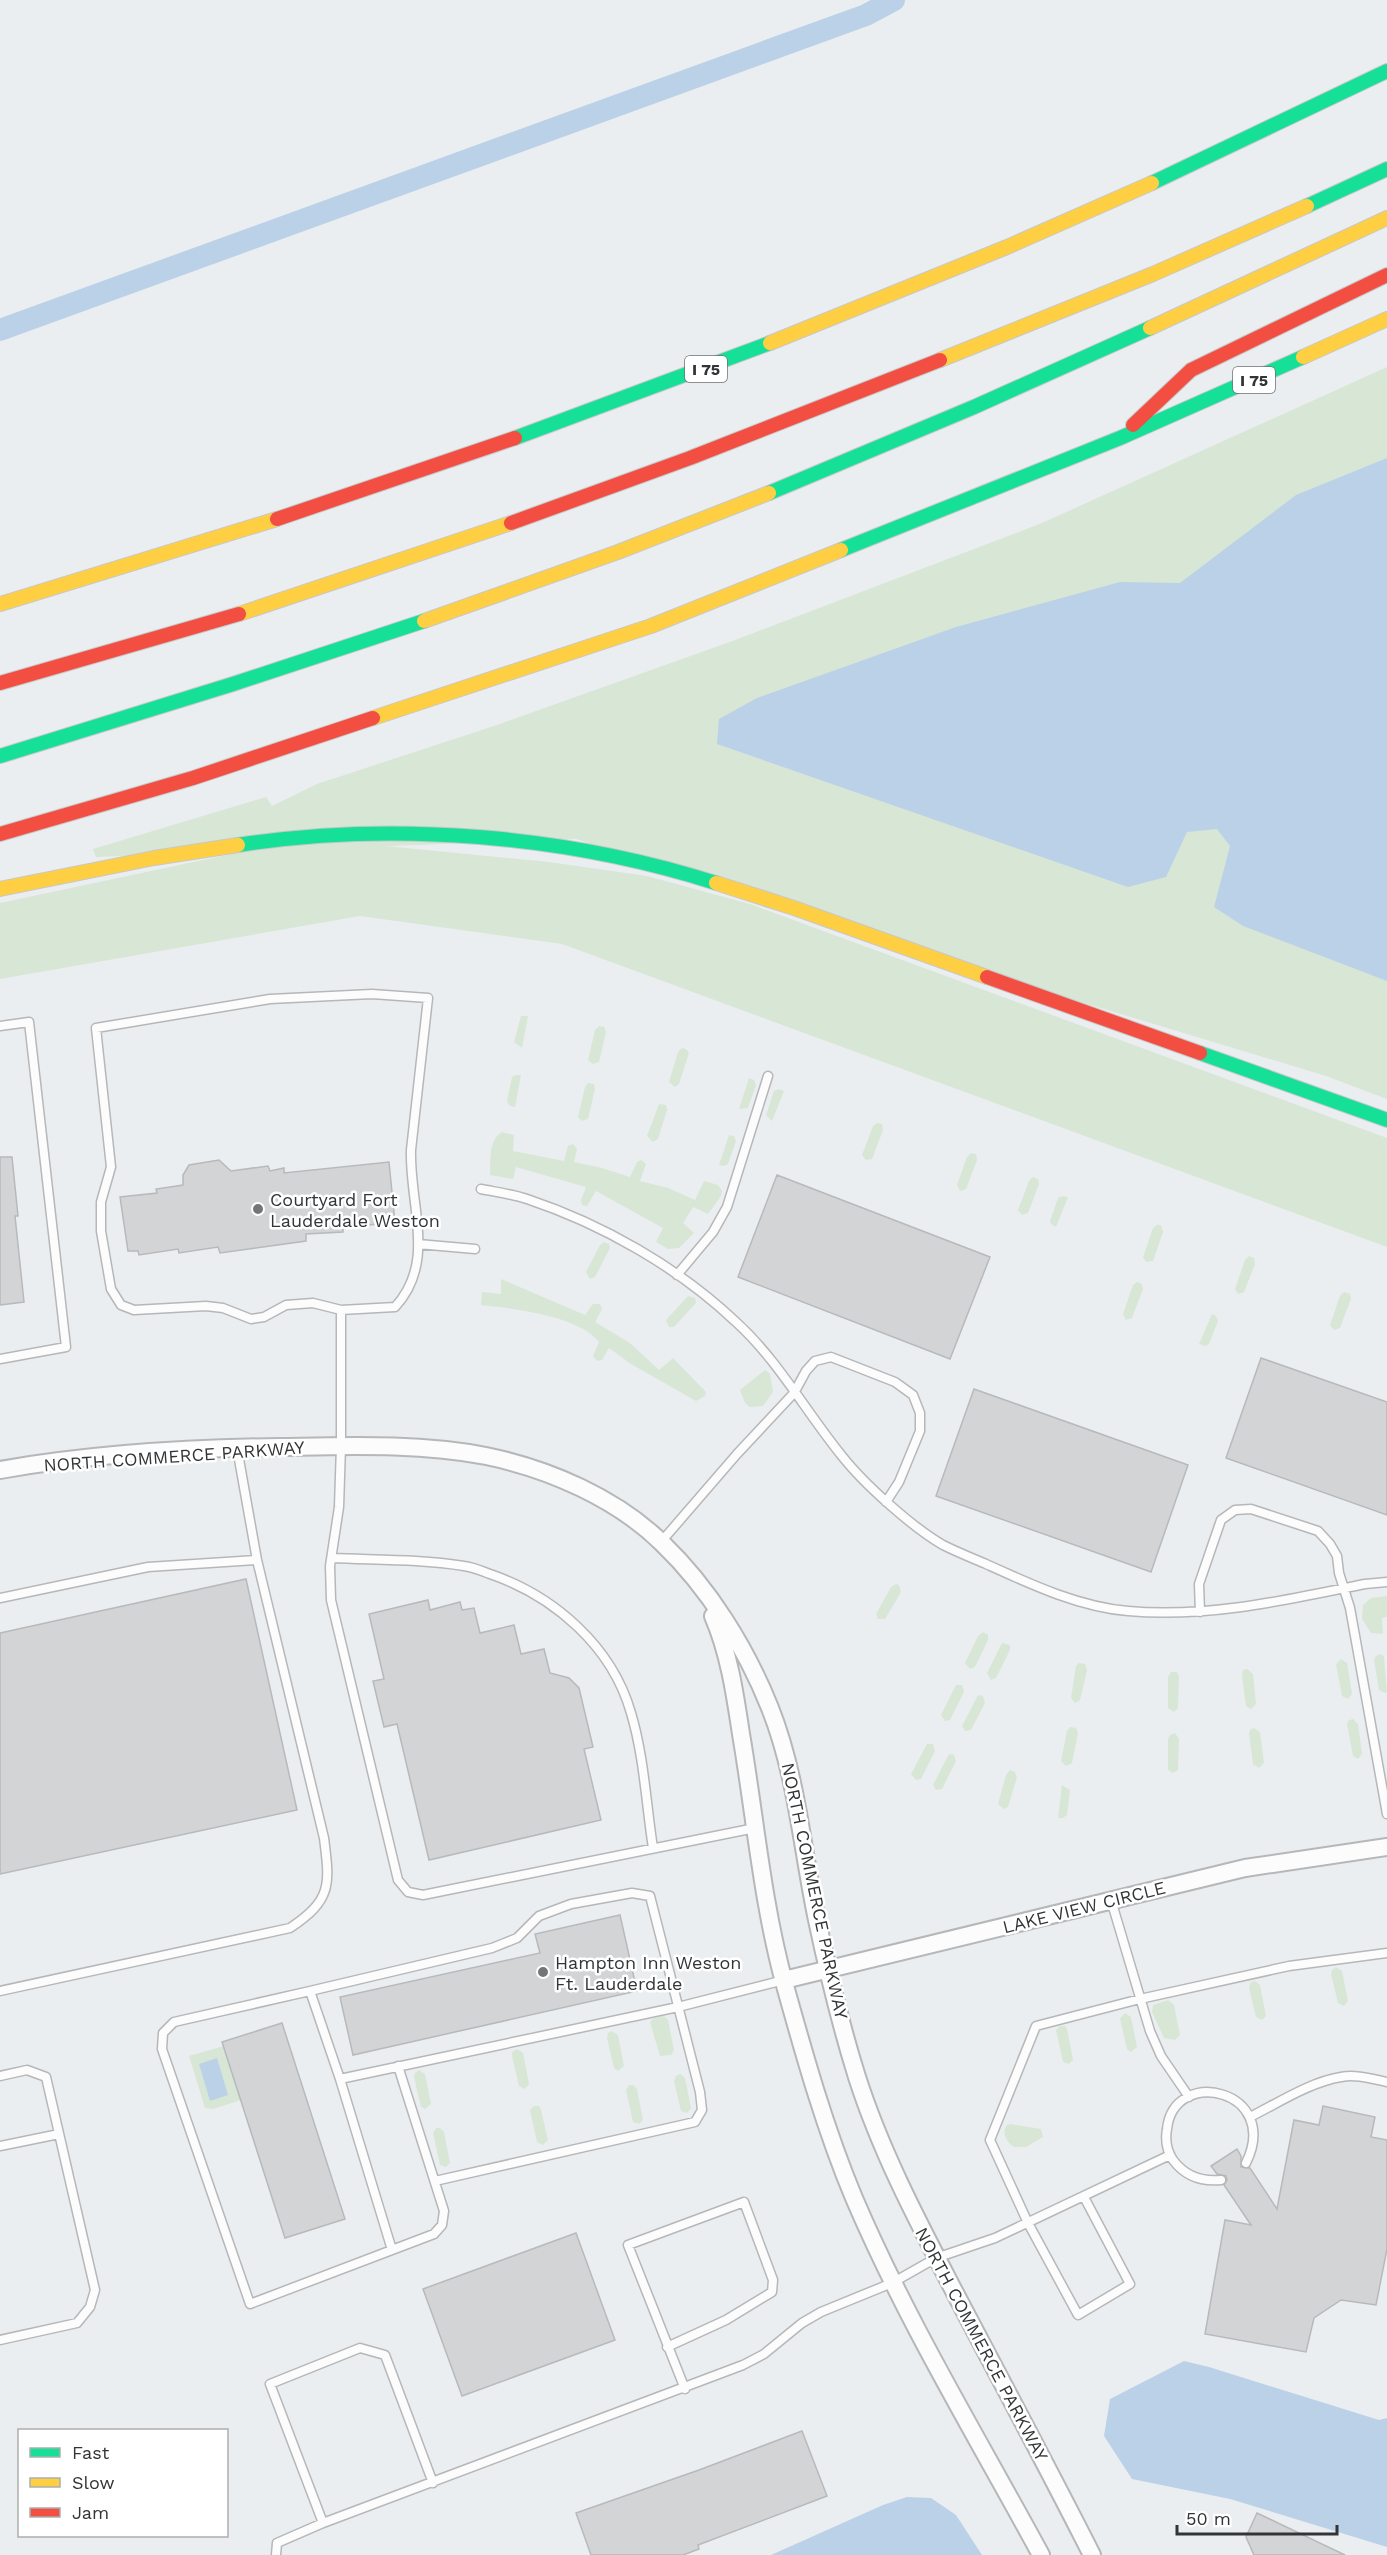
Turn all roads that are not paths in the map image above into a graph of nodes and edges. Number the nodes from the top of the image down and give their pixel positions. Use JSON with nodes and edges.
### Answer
{"nodes":[{"id":1,"x":1387,"y":71,"type":"edge"},
{"id":2,"x":1387,"y":169,"type":"edge"},
{"id":3,"x":1387,"y":218,"type":"edge"},
{"id":4,"x":1387,"y":275,"type":"edge"},
{"id":5,"x":1387,"y":319,"type":"edge"},
{"id":6,"x":1120,"y":438,"type":"junction"},
{"id":7,"x":0,"y":604,"type":"edge"},
{"id":8,"x":0,"y":683,"type":"edge"},
{"id":9,"x":0,"y":756,"type":"edge"},
{"id":10,"x":0,"y":834,"type":"edge"},
{"id":11,"x":0,"y":889,"type":"edge"},
{"id":12,"x":0,"y":1026,"type":"edge"},
{"id":13,"x":768,"y":1076,"type":"dead end"},
{"id":14,"x":1387,"y":1120,"type":"edge"},
{"id":15,"x":481,"y":1189,"type":"dead end"},
{"id":16,"x":418,"y":1244,"type":"junction"},
{"id":17,"x":475,"y":1249,"type":"dead end"},
{"id":18,"x":677,"y":1275,"type":"junction"},
{"id":19,"x":341,"y":1310,"type":"junction"},
{"id":20,"x":0,"y":1359,"type":"edge"},
{"id":21,"x":794,"y":1393,"type":"junction"},
{"id":22,"x":341,"y":1446,"type":"junction"},
{"id":23,"x":237,"y":1448,"type":"junction"},
{"id":24,"x":0,"y":1470,"type":"edge"},
{"id":25,"x":886,"y":1502,"type":"junction"},
{"id":26,"x":662,"y":1542,"type":"junction"},
{"id":27,"x":332,"y":1558,"type":"junction"},
{"id":28,"x":257,"y":1560,"type":"junction"},
{"id":29,"x":1387,"y":1582,"type":"edge"},
{"id":30,"x":701,"y":1588,"type":"junction"},
{"id":31,"x":1344,"y":1588,"type":"junction"},
{"id":32,"x":0,"y":1598,"type":"edge"},
{"id":33,"x":1200,"y":1612,"type":"junction"},
{"id":34,"x":1387,"y":1814,"type":"edge"},
{"id":35,"x":755,"y":1828,"type":"junction"},
{"id":36,"x":1387,"y":1847,"type":"edge"},
{"id":37,"x":653,"y":1848,"type":"junction"},
{"id":38,"x":1111,"y":1900,"type":"junction"},
{"id":39,"x":1387,"y":1953,"type":"edge"},
{"id":40,"x":829,"y":1969,"type":"junction"},
{"id":41,"x":784,"y":1980,"type":"junction"},
{"id":42,"x":0,"y":1991,"type":"edge"},
{"id":43,"x":310,"y":1991,"type":"junction"},
{"id":44,"x":1140,"y":1999,"type":"junction"},
{"id":45,"x":678,"y":2007,"type":"junction"},
{"id":46,"x":398,"y":2066,"type":"junction"},
{"id":47,"x":0,"y":2076,"type":"edge"},
{"id":48,"x":340,"y":2079,"type":"junction"},
{"id":49,"x":1387,"y":2082,"type":"edge"},
{"id":50,"x":1189,"y":2097,"type":"junction"},
{"id":51,"x":1250,"y":2117,"type":"junction"},
{"id":52,"x":59,"y":2134,"type":"junction"},
{"id":53,"x":0,"y":2146,"type":"edge"},
{"id":54,"x":1170,"y":2155,"type":"junction"},
{"id":55,"x":1246,"y":2163,"type":"dead end"},
{"id":56,"x":1221,"y":2180,"type":"dead end"},
{"id":57,"x":435,"y":2181,"type":"junction"},
{"id":58,"x":1084,"y":2197,"type":"junction"},
{"id":59,"x":1028,"y":2223,"type":"junction"},
{"id":60,"x":392,"y":2250,"type":"junction"},
{"id":61,"x":936,"y":2258,"type":"junction"},
{"id":62,"x":892,"y":2283,"type":"junction"},
{"id":63,"x":0,"y":2340,"type":"edge"},
{"id":64,"x":667,"y":2347,"type":"junction"},
{"id":65,"x":685,"y":2389,"type":"junction"},
{"id":66,"x":434,"y":2483,"type":"junction"},
{"id":67,"x":323,"y":2523,"type":"junction"},
{"id":68,"x":276,"y":2555,"type":"edge"},
{"id":69,"x":1041,"y":2555,"type":"edge"},
{"id":70,"x":1092,"y":2555,"type":"edge"}],
"edges":[{"from":1,"to":7,"type":"highway","number":"I 75"},
{"from":2,"to":8,"type":"highway"},
{"from":3,"to":9,"type":"highway"},
{"from":4,"to":6,"type":"highway"},
{"from":5,"to":6,"type":"highway","number":"I 75"},
{"from":6,"to":10,"type":"highway","number":"I 75"},
{"from":11,"to":14,"type":"highway"},
{"from":12,"to":20,"type":"lane"},
{"from":13,"to":18,"type":"lane"},
{"from":15,"to":18,"type":"lane"},
{"from":16,"to":17,"type":"lane"},
{"from":16,"to":19,"type":"lane"},
{"from":16,"to":19,"type":"lane"},
{"from":18,"to":21,"type":"lane"},
{"from":19,"to":22,"type":"lane"},
{"from":21,"to":25,"type":"lane"},
{"from":21,"to":25,"type":"lane"},
{"from":21,"to":26,"type":"lane"},
{"from":22,"to":23,"type":"street","name":"NORTH COMMERCE PARKWAY"},
{"from":22,"to":26,"type":"street","name":"NORTH COMMERCE PARKWAY"},
{"from":22,"to":27,"type":"lane"},
{"from":23,"to":24,"type":"street","name":"NORTH COMMERCE PARKWAY"},
{"from":23,"to":28,"type":"lane"},
{"from":25,"to":33,"type":"lane"},
{"from":26,"to":30,"type":"street","name":"NORTH COMMERCE PARKWAY"},
{"from":27,"to":37,"type":"lane"},
{"from":27,"to":37,"type":"lane"},
{"from":28,"to":32,"type":"lane"},
{"from":28,"to":42,"type":"lane"},
{"from":29,"to":31,"type":"lane"},
{"from":30,"to":35,"type":"street","name":"NORTH COMMERCE PARKWAY"},
{"from":30,"to":40,"type":"street","name":"NORTH COMMERCE PARKWAY"},
{"from":31,"to":33,"type":"lane"},
{"from":31,"to":33,"type":"lane"},
{"from":31,"to":34,"type":"lane"},
{"from":35,"to":37,"type":"lane"},
{"from":35,"to":41,"type":"street","name":"NORTH COMMERCE PARKWAY"},
{"from":36,"to":38,"type":"street","name":"LAKE VIEW CIRCLE"},
{"from":38,"to":40,"type":"street","name":"LAKE VIEW CIRCLE"},
{"from":38,"to":44,"type":"lane"},
{"from":39,"to":44,"type":"lane"},
{"from":40,"to":41,"type":"street","name":"LAKE VIEW CIRCLE"},
{"from":40,"to":61,"type":"street","name":"NORTH COMMERCE PARKWAY"},
{"from":41,"to":45,"type":"lane"},
{"from":41,"to":62,"type":"street","name":"NORTH COMMERCE PARKWAY"},
{"from":43,"to":45,"type":"lane"},
{"from":43,"to":48,"type":"lane"},
{"from":43,"to":60,"type":"lane"},
{"from":44,"to":50,"type":"lane"},
{"from":44,"to":59,"type":"lane"},
{"from":45,"to":46,"type":"lane"},
{"from":45,"to":57,"type":"lane"},
{"from":46,"to":48,"type":"lane"},
{"from":46,"to":57,"type":"lane"},
{"from":47,"to":52,"type":"lane"},
{"from":48,"to":60,"type":"lane"},
{"from":49,"to":51,"type":"lane"},
{"from":50,"to":51,"type":"lane"},
{"from":50,"to":54,"type":"lane"},
{"from":51,"to":55,"type":"lane"},
{"from":52,"to":53,"type":"lane"},
{"from":52,"to":63,"type":"lane"},
{"from":54,"to":56,"type":"lane"},
{"from":54,"to":58,"type":"lane"},
{"from":57,"to":60,"type":"lane"},
{"from":58,"to":59,"type":"lane"},
{"from":58,"to":59,"type":"lane"},
{"from":59,"to":61,"type":"lane"},
{"from":61,"to":62,"type":"lane"},
{"from":61,"to":70,"type":"street","name":"NORTH COMMERCE PARKWAY"},
{"from":62,"to":65,"type":"lane"},
{"from":62,"to":69,"type":"street","name":"NORTH COMMERCE PARKWAY"},
{"from":64,"to":64,"type":"lane"},
{"from":64,"to":65,"type":"lane"},
{"from":65,"to":66,"type":"lane"},
{"from":66,"to":67,"type":"lane"},
{"from":66,"to":67,"type":"lane"},
{"from":67,"to":68,"type":"lane"}]}
